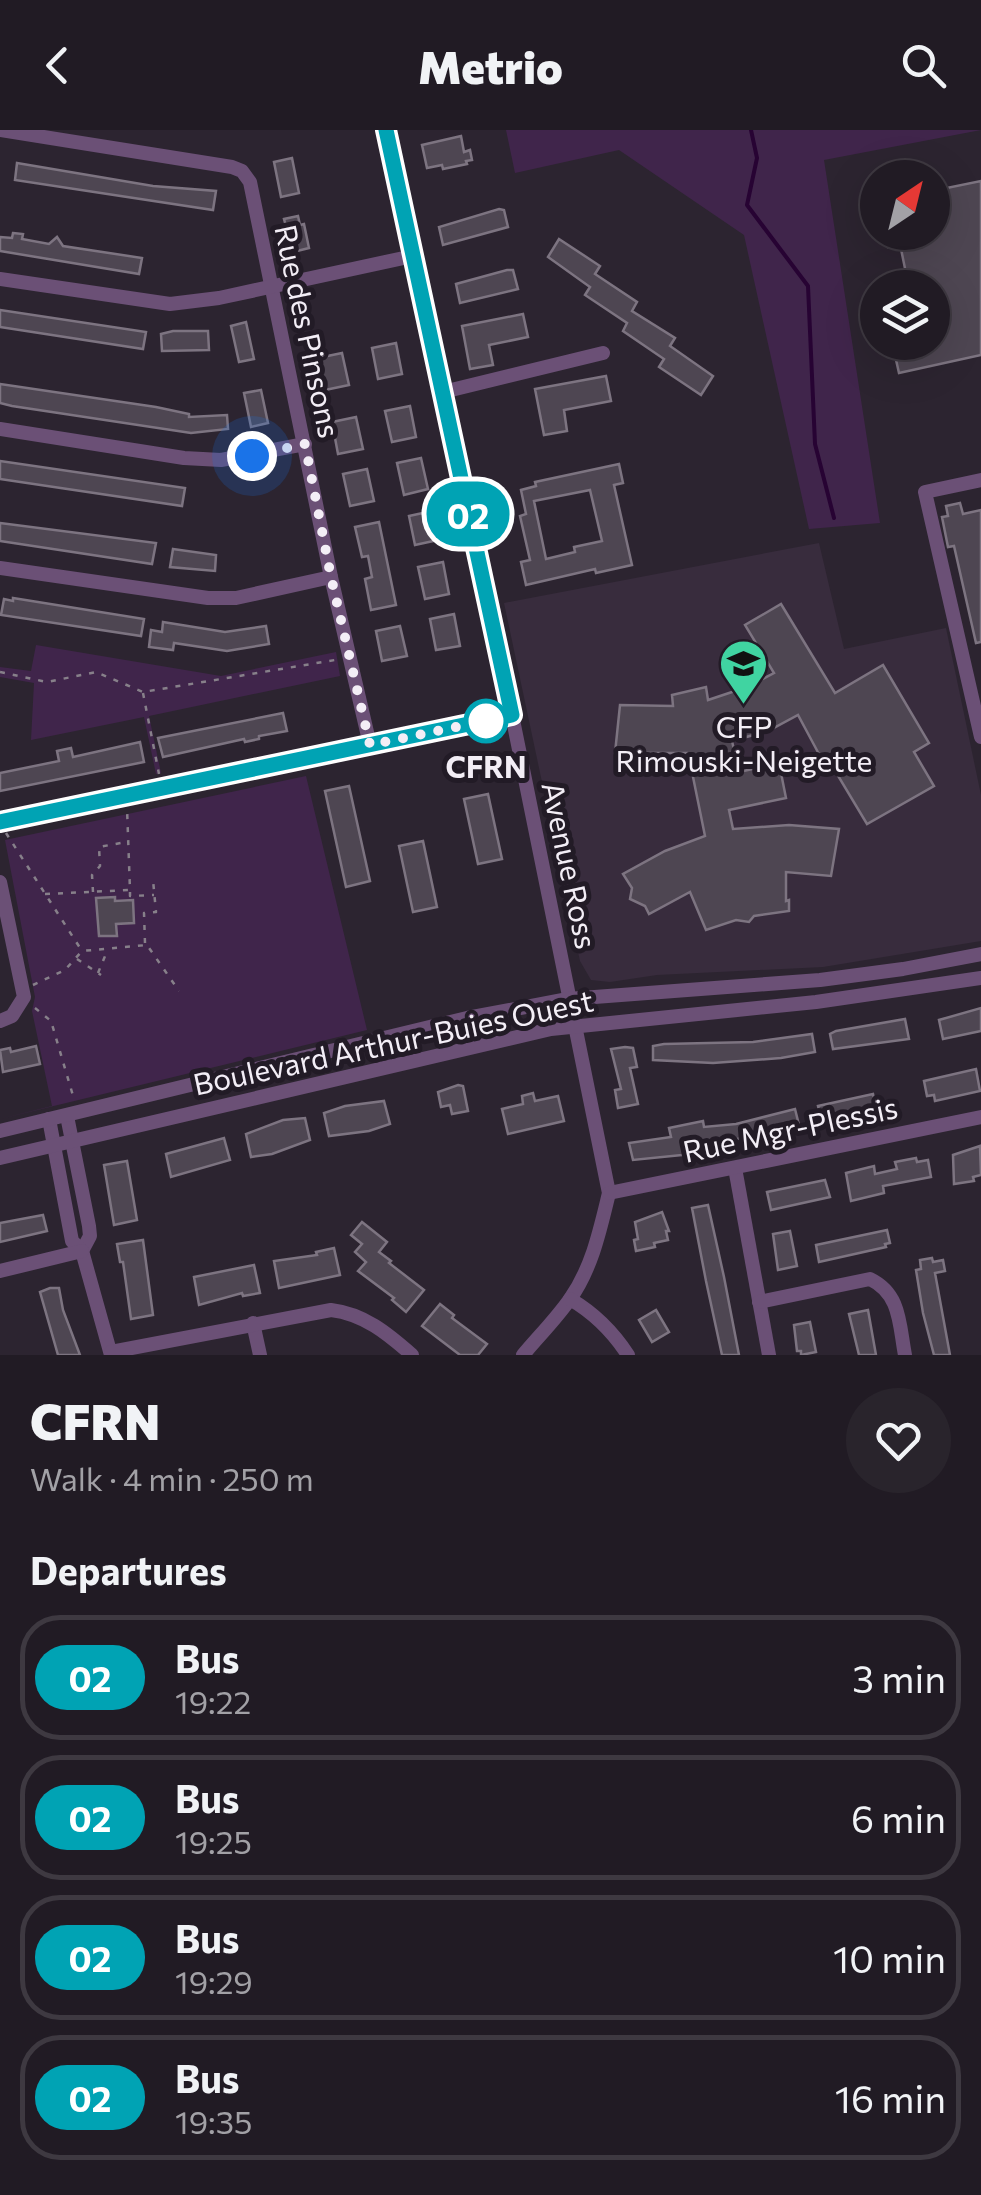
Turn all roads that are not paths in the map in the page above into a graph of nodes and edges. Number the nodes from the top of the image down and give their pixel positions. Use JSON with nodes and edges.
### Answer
{"nodes":[{"id":1,"x":0,"y":130,"type":"edge"},
{"id":2,"x":386,"y":130,"type":"edge"},
{"id":3,"x":413,"y":256,"type":"junction"},
{"id":4,"x":0,"y":279,"type":"edge"},
{"id":5,"x":274,"y":286,"type":"junction"},
{"id":6,"x":603,"y":353,"type":"dead end"},
{"id":7,"x":442,"y":392,"type":"junction"},
{"id":8,"x":0,"y":429,"type":"edge"},
{"id":9,"x":305,"y":444,"type":"junction"},
{"id":10,"x":981,"y":480,"type":"edge"},
{"id":11,"x":0,"y":568,"type":"edge"},
{"id":12,"x":331,"y":577,"type":"junction"},
{"id":13,"x":512,"y":715,"type":"junction"},
{"id":14,"x":981,"y":737,"type":"edge"},
{"id":15,"x":370,"y":745,"type":"junction"},
{"id":16,"x":2,"y":822,"type":"edge"},
{"id":17,"x":0,"y":882,"type":"edge"},
{"id":18,"x":981,"y":954,"type":"edge"},
{"id":19,"x":981,"y":978,"type":"edge"},
{"id":20,"x":568,"y":999,"type":"junction"},
{"id":21,"x":0,"y":1021,"type":"edge"},
{"id":22,"x":574,"y":1026,"type":"junction"},
{"id":23,"x":72,"y":1115,"type":"junction"},
{"id":24,"x":981,"y":1117,"type":"edge"},
{"id":25,"x":49,"y":1119,"type":"junction"},
{"id":26,"x":0,"y":1130,"type":"edge"},
{"id":27,"x":72,"y":1142,"type":"junction"},
{"id":28,"x":54,"y":1146,"type":"junction"},
{"id":29,"x":0,"y":1158,"type":"edge"},
{"id":30,"x":734,"y":1168,"type":"junction"},
{"id":31,"x":610,"y":1194,"type":"junction"},
{"id":32,"x":82,"y":1251,"type":"junction"},
{"id":33,"x":0,"y":1271,"type":"edge"},
{"id":34,"x":570,"y":1299,"type":"junction"},
{"id":35,"x":759,"y":1302,"type":"junction"},
{"id":36,"x":253,"y":1323,"type":"junction"},
{"id":37,"x":111,"y":1354,"type":"edge"},
{"id":38,"x":260,"y":1355,"type":"edge"},
{"id":39,"x":412,"y":1355,"type":"edge"},
{"id":40,"x":523,"y":1355,"type":"edge"},
{"id":41,"x":628,"y":1355,"type":"edge"},
{"id":42,"x":769,"y":1355,"type":"edge"},
{"id":43,"x":905,"y":1355,"type":"edge"}],
"edges":[{"from":1,"to":5,"type":"street","name":"Rue des Pinsons"},
{"from":2,"to":3,"type":"street","name":"Avenue Ross"},
{"from":3,"to":5,"type":"street"},
{"from":3,"to":7,"type":"street","name":"Avenue Ross"},
{"from":4,"to":5,"type":"street"},
{"from":5,"to":9,"type":"street","name":"Rue des Pinsons"},
{"from":6,"to":7,"type":"street"},
{"from":7,"to":13,"type":"street","name":"Avenue Ross"},
{"from":8,"to":9,"type":"street"},
{"from":9,"to":12,"type":"street","name":"Rue des Pinsons"},
{"from":10,"to":14,"type":"street"},
{"from":11,"to":12,"type":"street"},
{"from":12,"to":15,"type":"street","name":"Rue des Pinsons"},
{"from":13,"to":15,"type":"street"},
{"from":13,"to":20,"type":"street","name":"Avenue Ross"},
{"from":15,"to":16,"type":"street"},
{"from":17,"to":21,"type":"street"},
{"from":18,"to":20,"type":"street","name":"Boulevard Arthur-Buies Ouest"},
{"from":19,"to":22,"type":"street","name":"Boulevard Arthur-Buies Ouest"},
{"from":20,"to":22,"type":"street","name":"Avenue Ross"},
{"from":20,"to":23,"type":"street","name":"Boulevard Arthur-Buies Ouest"},
{"from":22,"to":27,"type":"street","name":"Boulevard Arthur-Buies Ouest"},
{"from":22,"to":31,"type":"street","name":"Avenue Ross"},
{"from":23,"to":25,"type":"street","name":"Boulevard Arthur-Buies Ouest"},
{"from":23,"to":27,"type":"street"},
{"from":24,"to":30,"type":"street","name":"Rue Mgr-Plessis"},
{"from":25,"to":26,"type":"street","name":"Boulevard Arthur-Buies Ouest"},
{"from":25,"to":28,"type":"street"},
{"from":27,"to":28,"type":"street","name":"Boulevard Arthur-Buies Ouest"},
{"from":27,"to":32,"type":"street"},
{"from":28,"to":29,"type":"street","name":"Boulevard Arthur-Buies Ouest"},
{"from":28,"to":32,"type":"street"},
{"from":30,"to":31,"type":"street","name":"Rue Mgr-Plessis"},
{"from":30,"to":35,"type":"street"},
{"from":31,"to":34,"type":"street"},
{"from":32,"to":33,"type":"street"},
{"from":32,"to":37,"type":"street"},
{"from":34,"to":40,"type":"street"},
{"from":34,"to":41,"type":"street"},
{"from":35,"to":42,"type":"street"},
{"from":35,"to":43,"type":"street"},
{"from":36,"to":37,"type":"street"},
{"from":36,"to":38,"type":"street"},
{"from":36,"to":39,"type":"street"}]}
